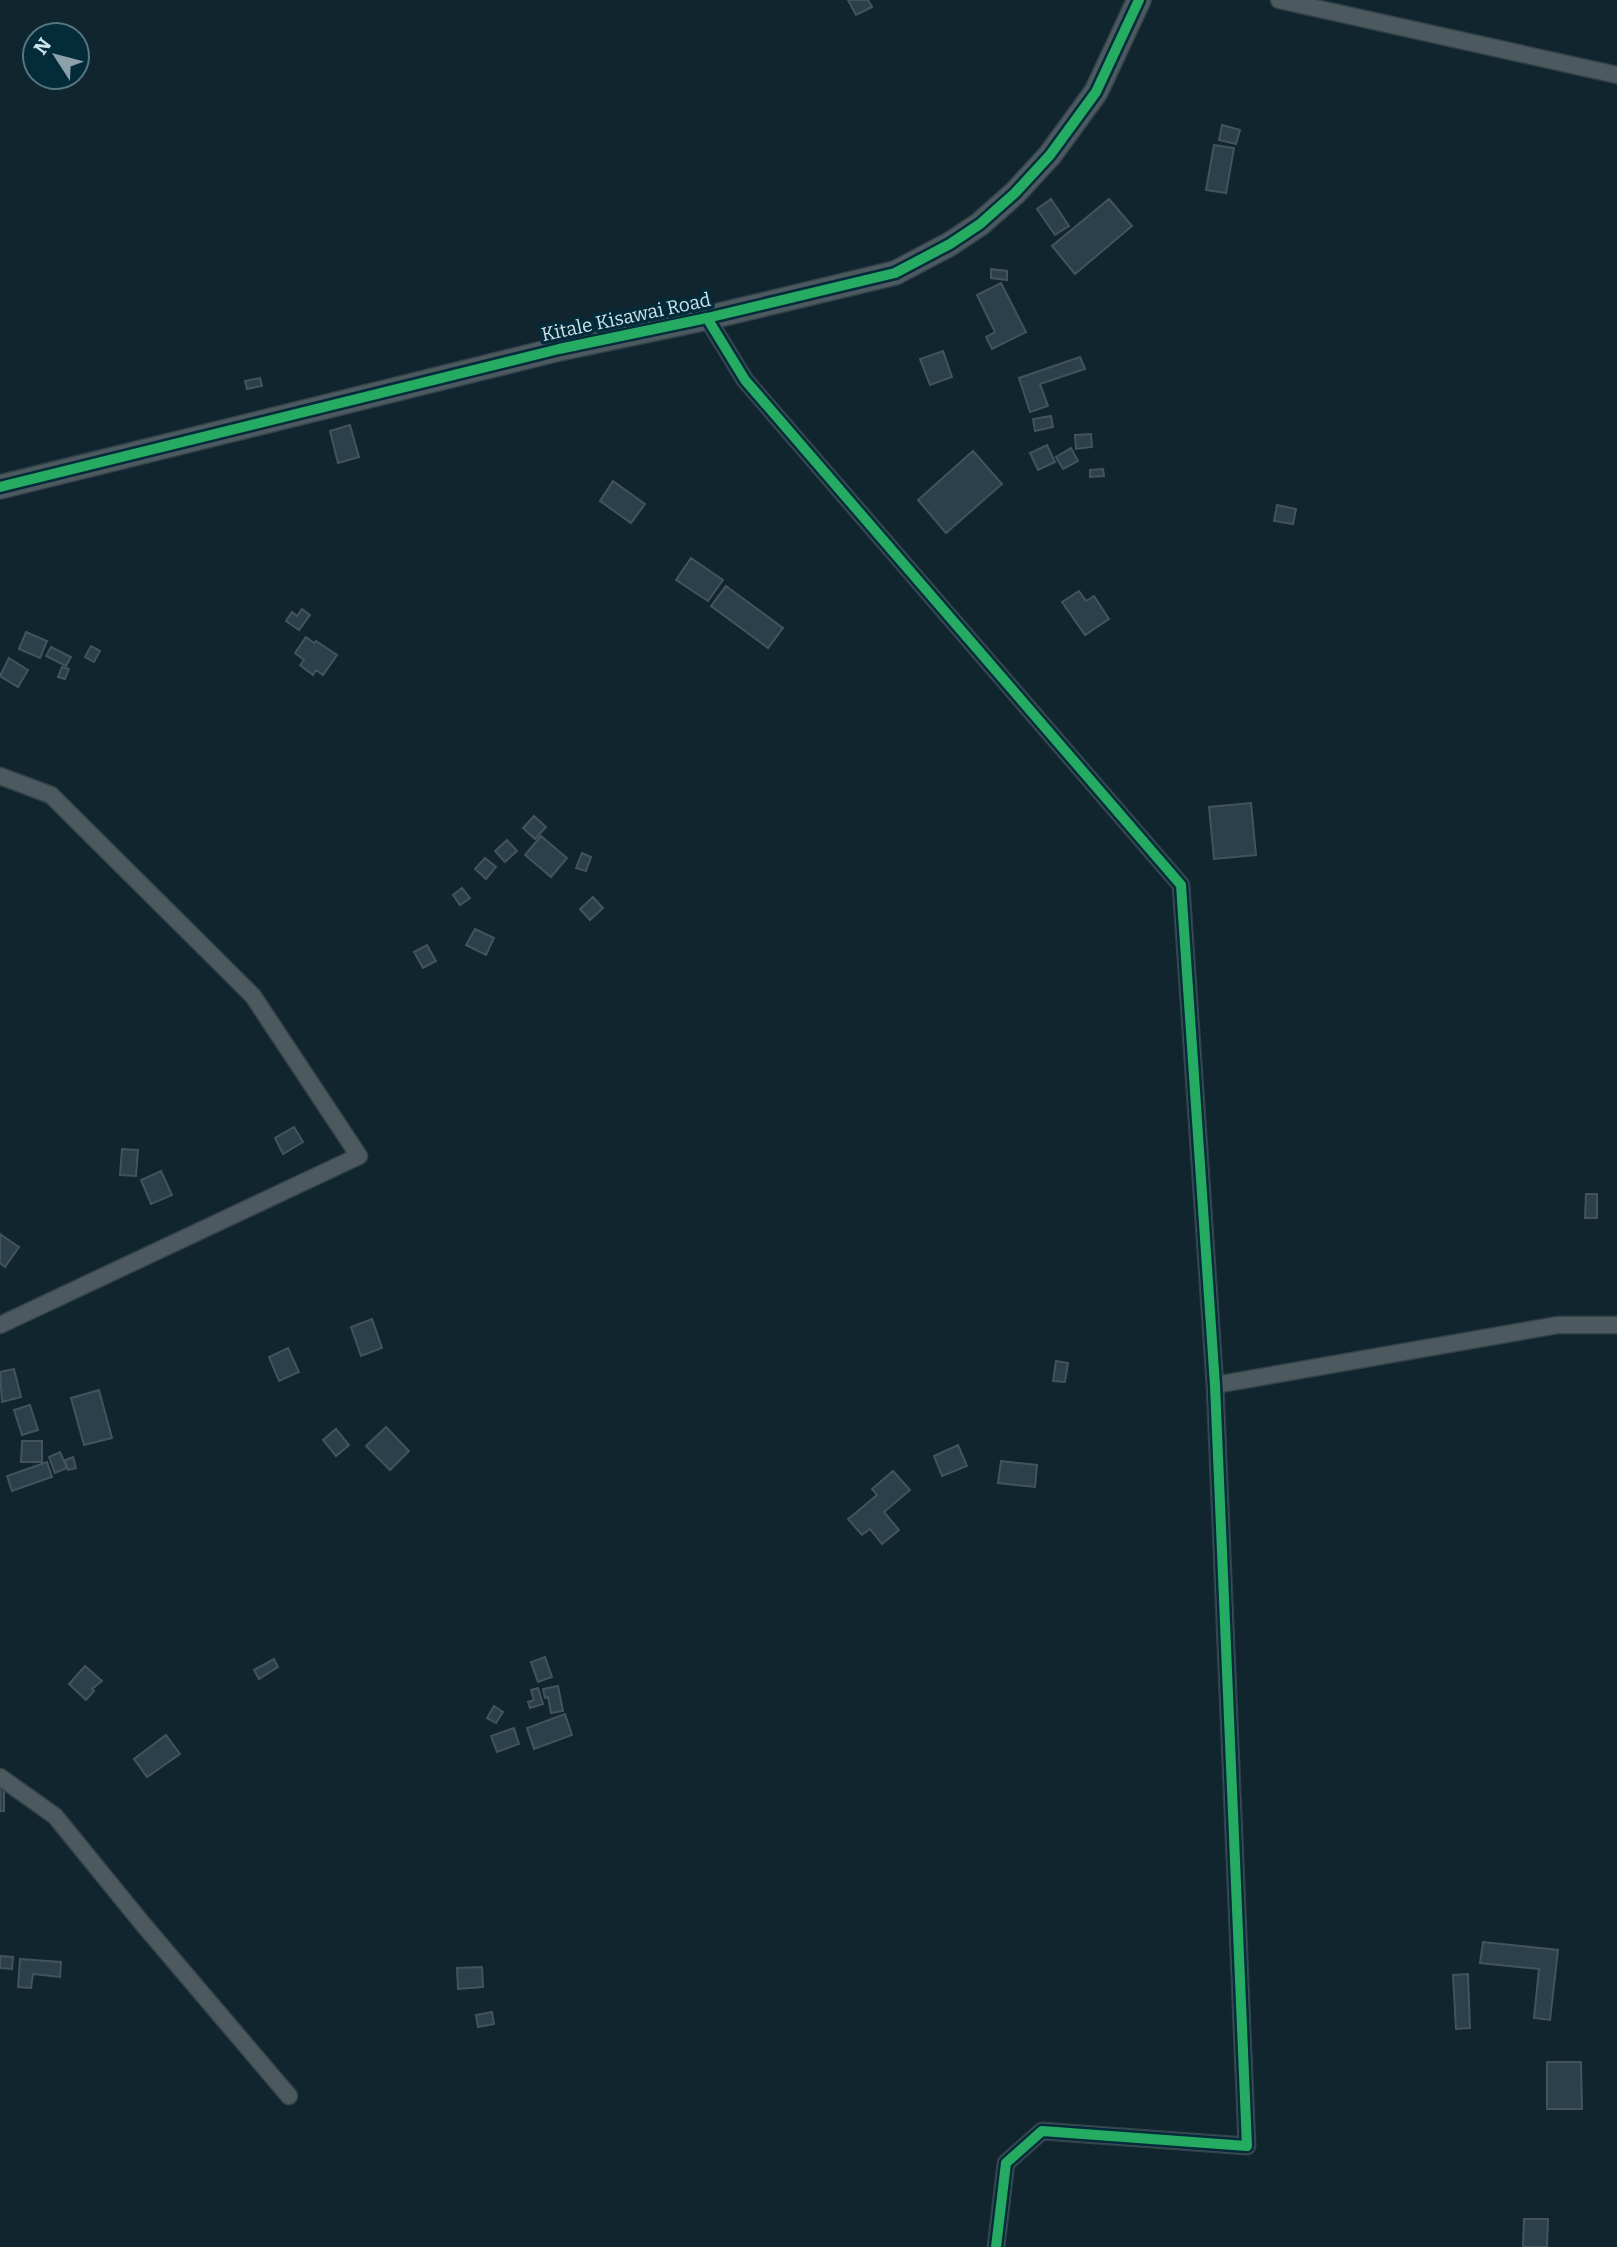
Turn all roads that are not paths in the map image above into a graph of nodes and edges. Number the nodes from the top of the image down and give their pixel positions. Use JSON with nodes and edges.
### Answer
{"nodes":[{"id":1,"x":1139,"y":0,"type":"edge"},
{"id":2,"x":1279,"y":0,"type":"edge"},
{"id":3,"x":1617,"y":75,"type":"edge"},
{"id":4,"x":707,"y":318,"type":"junction"},
{"id":5,"x":0,"y":487,"type":"edge"},
{"id":6,"x":0,"y":776,"type":"edge"},
{"id":7,"x":0,"y":1325,"type":"edge"},
{"id":8,"x":1617,"y":1325,"type":"edge"},
{"id":9,"x":1215,"y":1385,"type":"junction"},
{"id":10,"x":0,"y":1777,"type":"edge"},
{"id":11,"x":289,"y":2096,"type":"dead end"},
{"id":12,"x":996,"y":2247,"type":"edge"}],
"edges":[{"from":1,"to":4,"type":"street","name":"Kitale Kisawai Road"},
{"from":2,"to":3,"type":"street"},
{"from":4,"to":5,"type":"street","name":"Kitale Kisawai Road"},
{"from":4,"to":9,"type":"street"},
{"from":6,"to":7,"type":"street"},
{"from":8,"to":9,"type":"street"},
{"from":9,"to":12,"type":"street"},
{"from":10,"to":11,"type":"street"}]}
